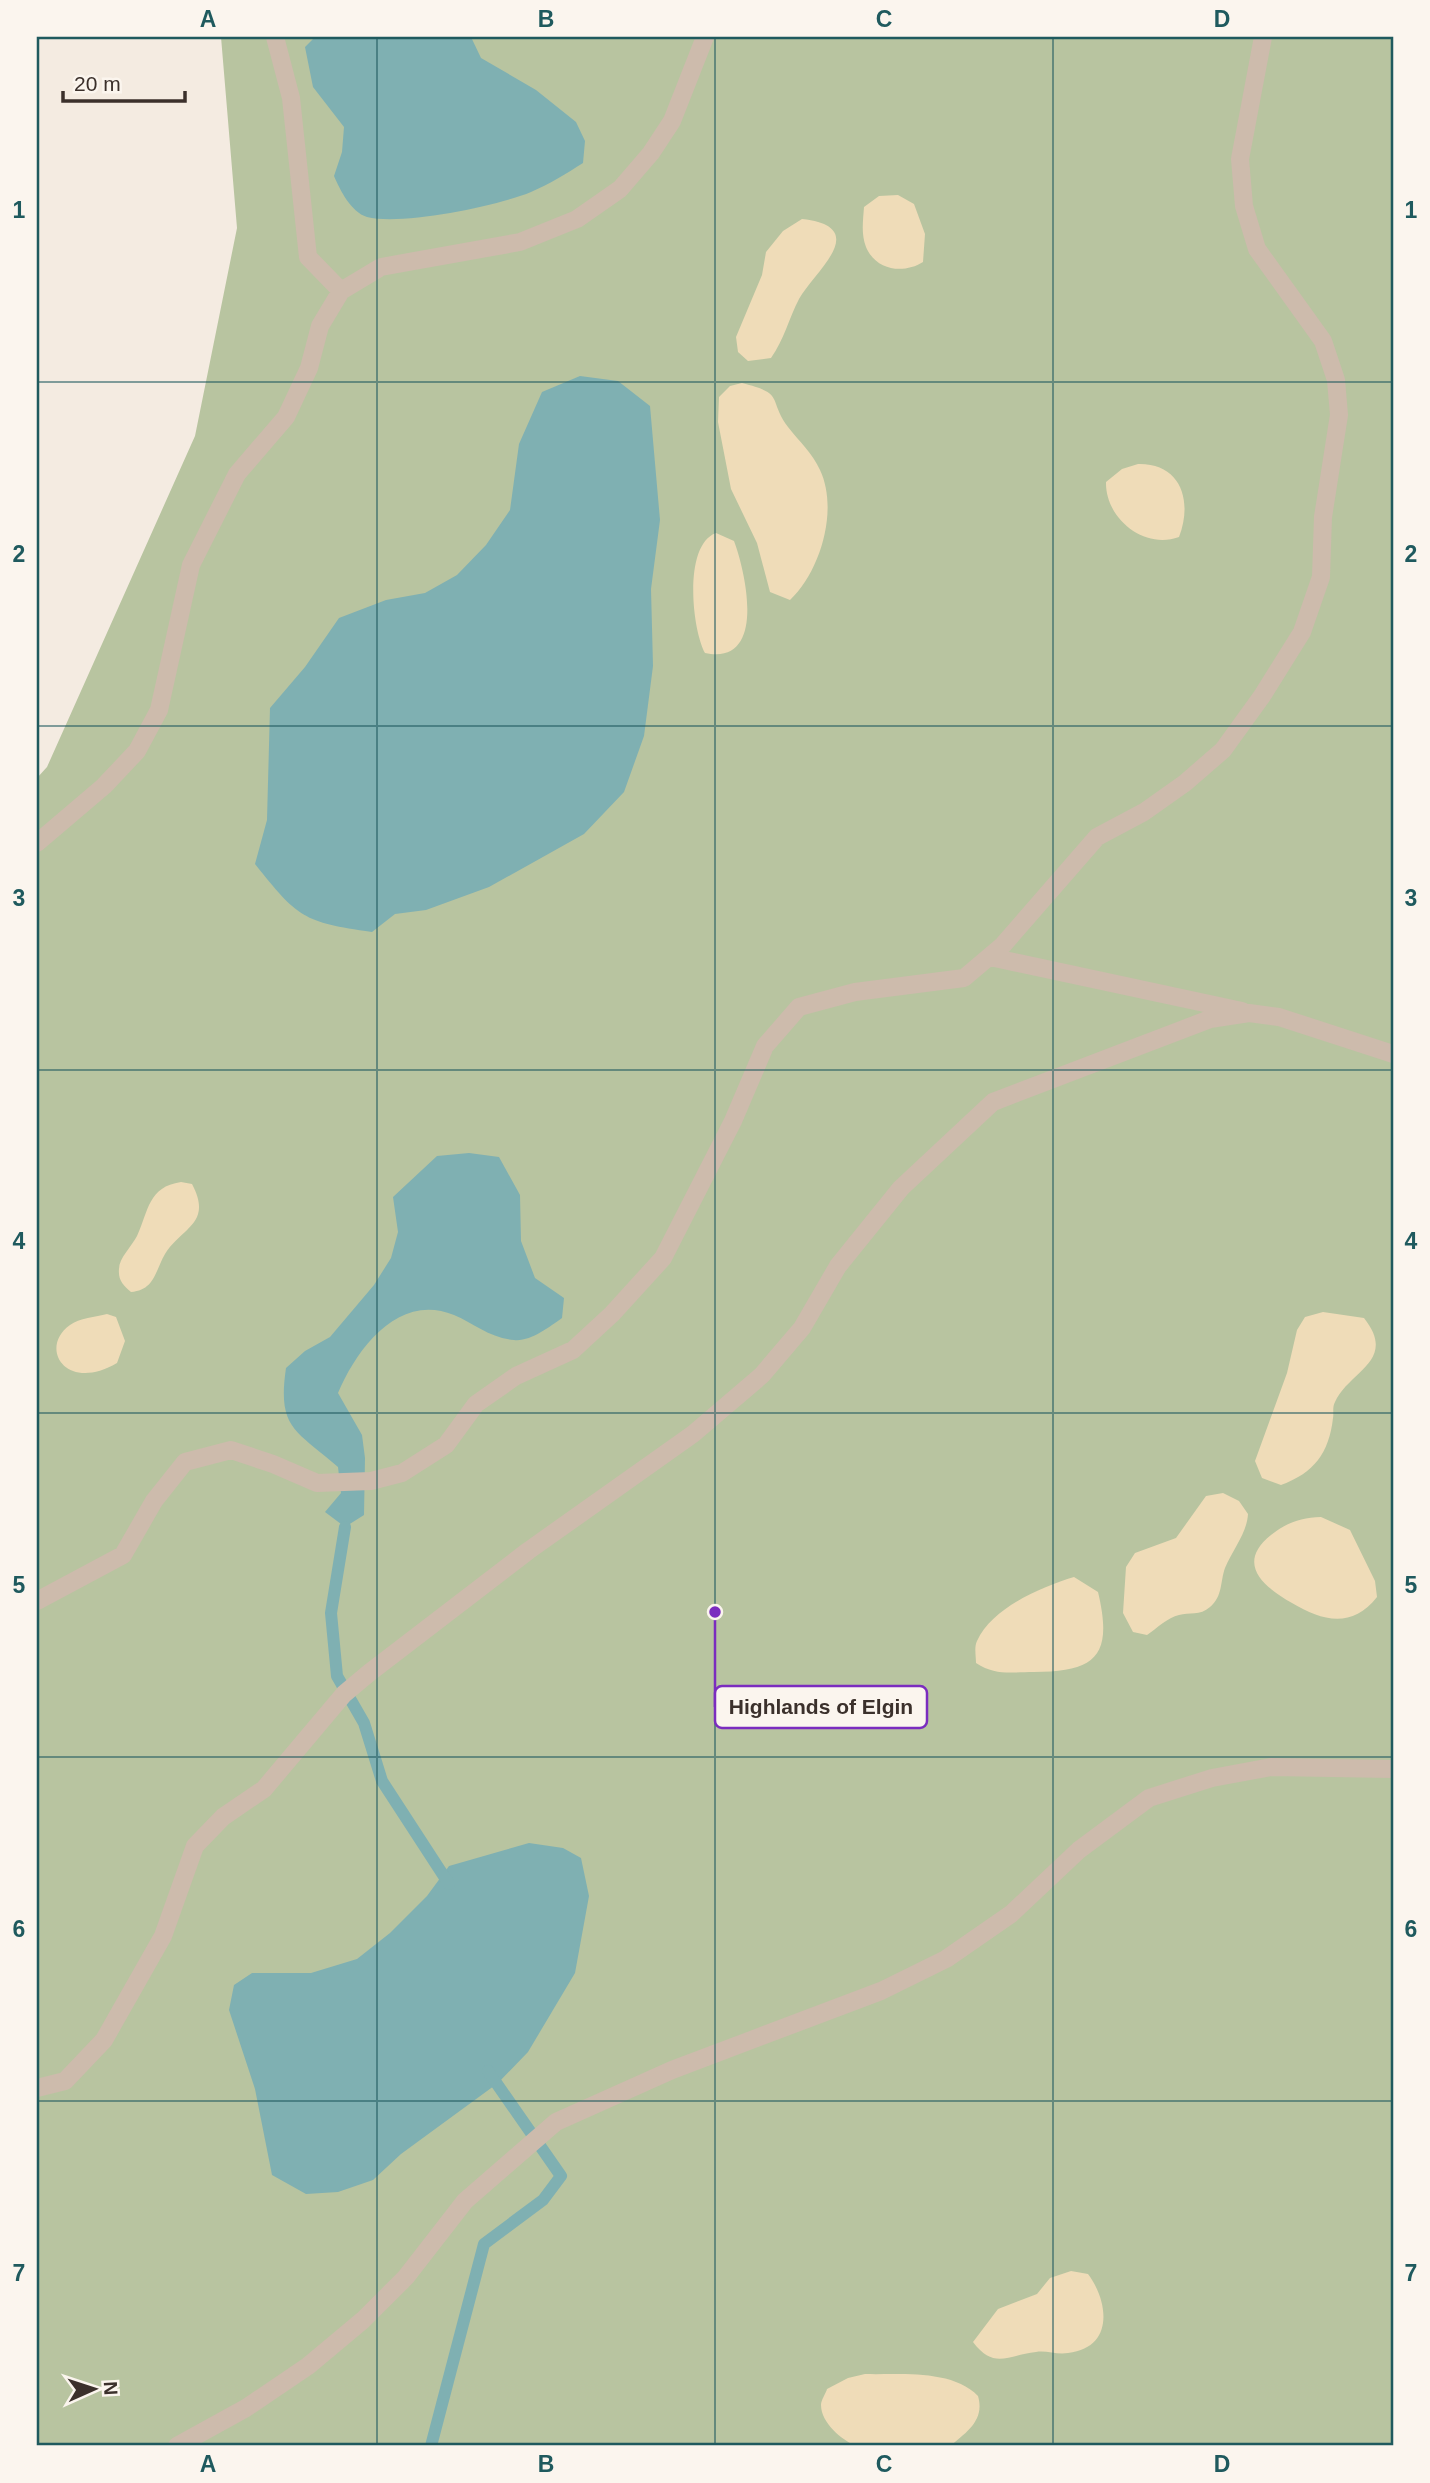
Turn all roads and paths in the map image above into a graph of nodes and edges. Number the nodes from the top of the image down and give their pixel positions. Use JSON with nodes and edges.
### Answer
{"nodes":[{"id":1,"x":275,"y":37,"type":"edge"},
{"id":2,"x":705,"y":37,"type":"edge"},
{"id":3,"x":1263,"y":37,"type":"edge"},
{"id":4,"x":341,"y":292,"type":"junction"},
{"id":5,"x":37,"y":843,"type":"edge"},
{"id":6,"x":990,"y":957,"type":"junction"},
{"id":7,"x":1249,"y":1013,"type":"junction"},
{"id":8,"x":1393,"y":1054,"type":"edge"},
{"id":9,"x":37,"y":1601,"type":"edge"},
{"id":10,"x":1393,"y":1769,"type":"edge"},
{"id":11,"x":37,"y":2088,"type":"edge"},
{"id":12,"x":177,"y":2446,"type":"edge"}],
"edges":[{"from":1,"to":4,"type":"lane"},
{"from":2,"to":4,"type":"lane"},
{"from":3,"to":6,"type":"lane"},
{"from":4,"to":5,"type":"lane"},
{"from":6,"to":7,"type":"lane"},
{"from":6,"to":9,"type":"lane"},
{"from":7,"to":8,"type":"lane"},
{"from":7,"to":11,"type":"lane"},
{"from":10,"to":12,"type":"lane"}]}
